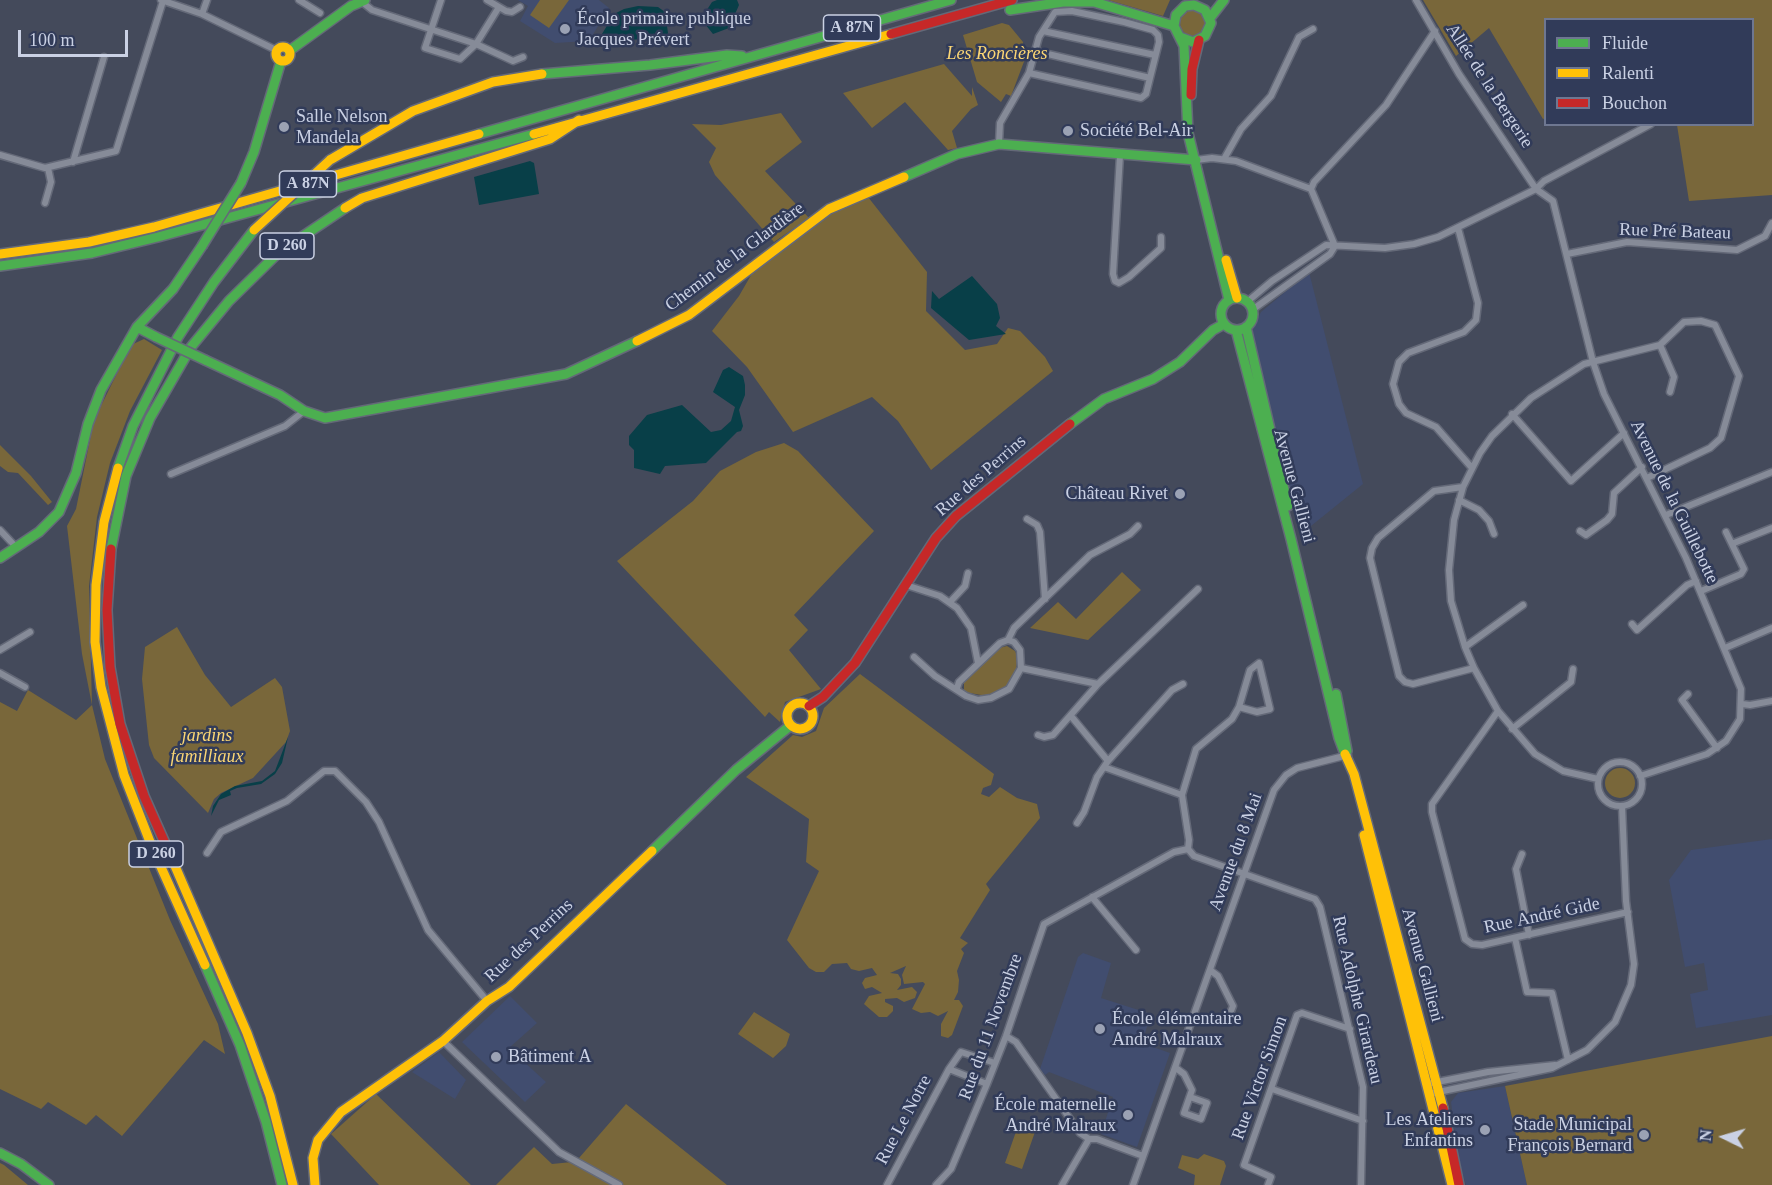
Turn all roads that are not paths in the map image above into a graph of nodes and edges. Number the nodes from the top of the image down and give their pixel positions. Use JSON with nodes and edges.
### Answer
{"nodes":[{"id":1,"x":162,"y":0,"type":"edge"},
{"id":2,"x":207,"y":0,"type":"edge"},
{"id":3,"x":299,"y":0,"type":"edge"},
{"id":4,"x":441,"y":0,"type":"edge"},
{"id":5,"x":487,"y":0,"type":"edge"},
{"id":6,"x":951,"y":0,"type":"edge"},
{"id":7,"x":1047,"y":0,"type":"edge"},
{"id":8,"x":1179,"y":0,"type":"edge"},
{"id":9,"x":1224,"y":0,"type":"edge"},
{"id":10,"x":1416,"y":0,"type":"edge"},
{"id":11,"x":363,"y":1,"type":"edge"},
{"id":12,"x":1195,"y":3,"type":"edge"},
{"id":13,"x":1011,"y":5,"type":"edge"},
{"id":14,"x":499,"y":7,"type":"junction"},
{"id":15,"x":520,"y":7,"type":"dead end"},
{"id":16,"x":1179,"y":10,"type":"junction"},
{"id":17,"x":320,"y":13,"type":"dead end"},
{"id":18,"x":202,"y":15,"type":"junction"},
{"id":19,"x":1210,"y":18,"type":"junction"},
{"id":20,"x":1174,"y":26,"type":"junction"},
{"id":21,"x":1313,"y":29,"type":"dead end"},
{"id":22,"x":432,"y":30,"type":"junction"},
{"id":23,"x":1043,"y":31,"type":"junction"},
{"id":24,"x":1435,"y":31,"type":"junction"},
{"id":25,"x":1180,"y":37,"type":"junction"},
{"id":26,"x":1199,"y":40,"type":"junction"},
{"id":27,"x":476,"y":44,"type":"junction"},
{"id":28,"x":276,"y":50,"type":"junction"},
{"id":29,"x":289,"y":51,"type":"junction"},
{"id":30,"x":1035,"y":51,"type":"junction"},
{"id":31,"x":752,"y":56,"type":"junction"},
{"id":32,"x":1155,"y":56,"type":"junction"},
{"id":33,"x":104,"y":57,"type":"dead end"},
{"id":34,"x":523,"y":57,"type":"dead end"},
{"id":35,"x":281,"y":61,"type":"junction"},
{"id":36,"x":1029,"y":74,"type":"junction"},
{"id":37,"x":1150,"y":78,"type":"junction"},
{"id":38,"x":579,"y":120,"type":"junction"},
{"id":39,"x":1647,"y":126,"type":"edge"},
{"id":40,"x":999,"y":144,"type":"junction"},
{"id":41,"x":0,"y":155,"type":"edge"},
{"id":42,"x":1120,"y":155,"type":"junction"},
{"id":43,"x":1224,"y":159,"type":"junction"},
{"id":44,"x":1196,"y":160,"type":"junction"},
{"id":45,"x":73,"y":162,"type":"junction"},
{"id":46,"x":48,"y":168,"type":"junction"},
{"id":47,"x":1311,"y":189,"type":"junction"},
{"id":48,"x":1536,"y":189,"type":"junction"},
{"id":49,"x":45,"y":203,"type":"dead end"},
{"id":50,"x":1772,"y":224,"type":"edge"},
{"id":51,"x":1458,"y":228,"type":"junction"},
{"id":52,"x":1161,"y":237,"type":"dead end"},
{"id":53,"x":1335,"y":246,"type":"junction"},
{"id":54,"x":0,"y":254,"type":"edge"},
{"id":55,"x":1566,"y":254,"type":"junction"},
{"id":56,"x":0,"y":266,"type":"edge"},
{"id":57,"x":1233,"y":299,"type":"junction"},
{"id":58,"x":1249,"y":306,"type":"junction"},
{"id":59,"x":1224,"y":324,"type":"junction"},
{"id":60,"x":137,"y":327,"type":"junction"},
{"id":61,"x":1246,"y":327,"type":"junction"},
{"id":62,"x":1236,"y":330,"type":"junction"},
{"id":63,"x":1660,"y":345,"type":"junction"},
{"id":64,"x":1593,"y":362,"type":"junction"},
{"id":65,"x":1670,"y":392,"type":"dead end"},
{"id":66,"x":304,"y":411,"type":"junction"},
{"id":67,"x":1512,"y":414,"type":"junction"},
{"id":68,"x":1624,"y":433,"type":"junction"},
{"id":69,"x":1642,"y":466,"type":"junction"},
{"id":70,"x":1472,"y":468,"type":"junction"},
{"id":71,"x":1772,"y":472,"type":"edge"},
{"id":72,"x":171,"y":474,"type":"dead end"},
{"id":73,"x":1647,"y":478,"type":"junction"},
{"id":74,"x":1463,"y":487,"type":"junction"},
{"id":75,"x":1459,"y":500,"type":"junction"},
{"id":76,"x":1665,"y":515,"type":"junction"},
{"id":77,"x":1028,"y":519,"type":"dead end"},
{"id":78,"x":1138,"y":526,"type":"dead end"},
{"id":79,"x":1772,"y":528,"type":"edge"},
{"id":80,"x":0,"y":530,"type":"edge"},
{"id":81,"x":1580,"y":531,"type":"dead end"},
{"id":82,"x":1726,"y":532,"type":"dead end"},
{"id":83,"x":1494,"y":534,"type":"dead end"},
{"id":84,"x":1734,"y":543,"type":"junction"},
{"id":85,"x":16,"y":547,"type":"junction"},
{"id":86,"x":0,"y":558,"type":"edge"},
{"id":87,"x":968,"y":573,"type":"dead end"},
{"id":88,"x":1696,"y":581,"type":"junction"},
{"id":89,"x":906,"y":585,"type":"junction"},
{"id":90,"x":1198,"y":589,"type":"dead end"},
{"id":91,"x":1701,"y":591,"type":"junction"},
{"id":92,"x":1045,"y":599,"type":"junction"},
{"id":93,"x":951,"y":602,"type":"junction"},
{"id":94,"x":1522,"y":605,"type":"dead end"},
{"id":95,"x":1632,"y":624,"type":"dead end"},
{"id":96,"x":1772,"y":628,"type":"edge"},
{"id":97,"x":30,"y":632,"type":"dead end"},
{"id":98,"x":1008,"y":640,"type":"junction"},
{"id":99,"x":1464,"y":647,"type":"junction"},
{"id":100,"x":1725,"y":648,"type":"junction"},
{"id":101,"x":0,"y":650,"type":"edge"},
{"id":102,"x":914,"y":657,"type":"dead end"},
{"id":103,"x":978,"y":663,"type":"junction"},
{"id":104,"x":1021,"y":668,"type":"junction"},
{"id":105,"x":1474,"y":668,"type":"junction"},
{"id":106,"x":1573,"y":669,"type":"dead end"},
{"id":107,"x":0,"y":673,"type":"edge"},
{"id":108,"x":1098,"y":684,"type":"junction"},
{"id":109,"x":1183,"y":684,"type":"dead end"},
{"id":110,"x":25,"y":687,"type":"dead end"},
{"id":111,"x":957,"y":688,"type":"junction"},
{"id":112,"x":1688,"y":694,"type":"dead end"},
{"id":113,"x":1772,"y":701,"type":"edge"},
{"id":114,"x":1742,"y":704,"type":"junction"},
{"id":115,"x":809,"y":706,"type":"junction"},
{"id":116,"x":1239,"y":707,"type":"junction"},
{"id":117,"x":1498,"y":711,"type":"junction"},
{"id":118,"x":1071,"y":716,"type":"junction"},
{"id":119,"x":791,"y":725,"type":"junction"},
{"id":120,"x":1512,"y":729,"type":"junction"},
{"id":121,"x":1038,"y":735,"type":"dead end"},
{"id":122,"x":1717,"y":748,"type":"junction"},
{"id":123,"x":1348,"y":754,"type":"junction"},
{"id":124,"x":1106,"y":764,"type":"junction"},
{"id":125,"x":1640,"y":776,"type":"junction"},
{"id":126,"x":1598,"y":779,"type":"junction"},
{"id":127,"x":1182,"y":795,"type":"junction"},
{"id":128,"x":1622,"y":806,"type":"junction"},
{"id":129,"x":1077,"y":823,"type":"dead end"},
{"id":130,"x":1188,"y":849,"type":"junction"},
{"id":131,"x":207,"y":853,"type":"dead end"},
{"id":132,"x":1522,"y":854,"type":"dead end"},
{"id":133,"x":1243,"y":874,"type":"junction"},
{"id":134,"x":1092,"y":897,"type":"junction"},
{"id":135,"x":1628,"y":912,"type":"junction"},
{"id":136,"x":1529,"y":935,"type":"junction"},
{"id":137,"x":1515,"y":938,"type":"junction"},
{"id":138,"x":1136,"y":950,"type":"dead end"},
{"id":139,"x":1210,"y":970,"type":"junction"},
{"id":140,"x":487,"y":1001,"type":"junction"},
{"id":141,"x":1229,"y":1016,"type":"dead end"},
{"id":142,"x":1350,"y":1029,"type":"junction"},
{"id":143,"x":1006,"y":1036,"type":"junction"},
{"id":144,"x":443,"y":1041,"type":"junction"},
{"id":145,"x":1568,"y":1060,"type":"junction"},
{"id":146,"x":995,"y":1063,"type":"junction"},
{"id":147,"x":1556,"y":1065,"type":"junction"},
{"id":148,"x":1176,"y":1068,"type":"junction"},
{"id":149,"x":949,"y":1069,"type":"junction"},
{"id":150,"x":1432,"y":1083,"type":"junction"},
{"id":151,"x":987,"y":1084,"type":"junction"},
{"id":152,"x":1272,"y":1089,"type":"junction"},
{"id":153,"x":1434,"y":1093,"type":"junction"},
{"id":154,"x":1190,"y":1097,"type":"dead end"},
{"id":155,"x":1363,"y":1121,"type":"junction"},
{"id":156,"x":1089,"y":1139,"type":"junction"},
{"id":157,"x":0,"y":1153,"type":"edge"},
{"id":158,"x":1143,"y":1156,"type":"junction"},
{"id":159,"x":945,"y":1182,"type":"edge"},
{"id":160,"x":49,"y":1185,"type":"edge"},
{"id":161,"x":282,"y":1185,"type":"edge"},
{"id":162,"x":293,"y":1185,"type":"edge"},
{"id":163,"x":315,"y":1185,"type":"edge"},
{"id":164,"x":619,"y":1185,"type":"edge"},
{"id":165,"x":887,"y":1185,"type":"edge"},
{"id":166,"x":936,"y":1185,"type":"edge"},
{"id":167,"x":1062,"y":1185,"type":"edge"},
{"id":168,"x":1133,"y":1185,"type":"edge"},
{"id":169,"x":1268,"y":1185,"type":"edge"},
{"id":170,"x":1361,"y":1185,"type":"edge"},
{"id":171,"x":1452,"y":1185,"type":"edge"},
{"id":172,"x":1460,"y":1185,"type":"edge"}],
"edges":[{"from":1,"to":18,"type":"street"},
{"from":1,"to":45,"type":"street"},
{"from":2,"to":18,"type":"street"},
{"from":3,"to":17,"type":"street"},
{"from":4,"to":22,"type":"street"},
{"from":5,"to":14,"type":"street"},
{"from":6,"to":31,"type":"main road","number":"A 87N"},
{"from":7,"to":13,"type":"main road"},
{"from":8,"to":16,"type":"main road"},
{"from":9,"to":19,"type":"main road"},
{"from":10,"to":24,"type":"street","name":"Allée de la Bergerie"},
{"from":11,"to":22,"type":"street"},
{"from":11,"to":29,"type":"main road"},
{"from":12,"to":16,"type":"main road"},
{"from":12,"to":19,"type":"main road"},
{"from":13,"to":20,"type":"main road"},
{"from":13,"to":38,"type":"main road","number":"A 87N"},
{"from":14,"to":15,"type":"street"},
{"from":14,"to":27,"type":"street"},
{"from":16,"to":20,"type":"main road"},
{"from":18,"to":28,"type":"street"},
{"from":19,"to":26,"type":"main road"},
{"from":20,"to":25,"type":"main road"},
{"from":21,"to":43,"type":"street"},
{"from":22,"to":27,"type":"street"},
{"from":22,"to":27,"type":"street"},
{"from":23,"to":30,"type":"street"},
{"from":23,"to":32,"type":"street"},
{"from":23,"to":32,"type":"street"},
{"from":24,"to":47,"type":"street"},
{"from":24,"to":48,"type":"street","name":"Allée de la Bergerie"},
{"from":25,"to":26,"type":"main road"},
{"from":25,"to":44,"type":"main road"},
{"from":26,"to":44,"type":"main road"},
{"from":27,"to":34,"type":"street"},
{"from":28,"to":29,"type":"main road"},
{"from":28,"to":35,"type":"main road"},
{"from":29,"to":35,"type":"main road"},
{"from":30,"to":36,"type":"street"},
{"from":30,"to":37,"type":"street"},
{"from":31,"to":54,"type":"main road","number":"A 87N"},
{"from":31,"to":161,"type":"main road","number":"D 260","bridge":true},
{"from":32,"to":37,"type":"street"},
{"from":33,"to":45,"type":"street"},
{"from":35,"to":60,"type":"main road","bridge":true},
{"from":36,"to":37,"type":"street"},
{"from":36,"to":40,"type":"street"},
{"from":38,"to":56,"type":"main road","number":"A 87N"},
{"from":38,"to":162,"type":"main road","number":"D 260"},
{"from":39,"to":48,"type":"street"},
{"from":40,"to":42,"type":"main road","name":"Chemin de la Glardière"},
{"from":40,"to":66,"type":"main road","name":"Chemin de la Glardière"},
{"from":41,"to":46,"type":"street"},
{"from":42,"to":44,"type":"main road","name":"Chemin de la Glardière"},
{"from":42,"to":52,"type":"street"},
{"from":43,"to":44,"type":"street"},
{"from":43,"to":47,"type":"street"},
{"from":44,"to":57,"type":"main road"},
{"from":45,"to":46,"type":"street"},
{"from":46,"to":49,"type":"street"},
{"from":47,"to":53,"type":"street"},
{"from":48,"to":51,"type":"street"},
{"from":48,"to":55,"type":"street","name":"Avenue de la Guillebotte"},
{"from":50,"to":55,"type":"street","name":"Rue Pré Bateau"},
{"from":51,"to":53,"type":"street"},
{"from":51,"to":70,"type":"street"},
{"from":53,"to":58,"type":"street"},
{"from":53,"to":58,"type":"street"},
{"from":55,"to":64,"type":"street","name":"Avenue de la Guillebotte"},
{"from":57,"to":58,"type":"main road"},
{"from":57,"to":59,"type":"main road"},
{"from":58,"to":61,"type":"main road"},
{"from":59,"to":62,"type":"main road"},
{"from":59,"to":89,"type":"main road","name":"Rue des Perrins"},
{"from":60,"to":66,"type":"main road","name":"Chemin de la Glardière","bridge":true},
{"from":60,"to":85,"type":"main road"},
{"from":61,"to":62,"type":"main road"},
{"from":61,"to":123,"type":"main road","name":"Avenue Gallieni"},
{"from":62,"to":123,"type":"main road","name":"Avenue Gallieni"},
{"from":63,"to":64,"type":"street"},
{"from":63,"to":65,"type":"street"},
{"from":63,"to":73,"type":"street"},
{"from":64,"to":67,"type":"street"},
{"from":64,"to":68,"type":"street","name":"Avenue de la Guillebotte"},
{"from":66,"to":72,"type":"street"},
{"from":67,"to":68,"type":"street"},
{"from":67,"to":70,"type":"street"},
{"from":68,"to":69,"type":"street","name":"Avenue de la Guillebotte"},
{"from":69,"to":73,"type":"street","name":"Avenue de la Guillebotte"},
{"from":69,"to":81,"type":"street"},
{"from":70,"to":74,"type":"street"},
{"from":71,"to":76,"type":"street"},
{"from":73,"to":76,"type":"street","name":"Avenue de la Guillebotte"},
{"from":74,"to":75,"type":"street"},
{"from":74,"to":105,"type":"street"},
{"from":75,"to":83,"type":"street"},
{"from":75,"to":99,"type":"street"},
{"from":76,"to":88,"type":"street","name":"Avenue de la Guillebotte"},
{"from":77,"to":92,"type":"street"},
{"from":78,"to":92,"type":"street"},
{"from":79,"to":84,"type":"street"},
{"from":80,"to":85,"type":"street"},
{"from":82,"to":84,"type":"street"},
{"from":84,"to":91,"type":"street"},
{"from":85,"to":86,"type":"main road"},
{"from":87,"to":93,"type":"street"},
{"from":88,"to":91,"type":"street","name":"Avenue de la Guillebotte"},
{"from":88,"to":95,"type":"street"},
{"from":89,"to":93,"type":"street"},
{"from":89,"to":115,"type":"main road","name":"Rue des Perrins"},
{"from":90,"to":108,"type":"street"},
{"from":91,"to":100,"type":"street","name":"Avenue de la Guillebotte"},
{"from":92,"to":98,"type":"street"},
{"from":93,"to":103,"type":"street"},
{"from":94,"to":99,"type":"street"},
{"from":96,"to":100,"type":"street"},
{"from":97,"to":101,"type":"street"},
{"from":98,"to":103,"type":"street"},
{"from":98,"to":104,"type":"street"},
{"from":99,"to":105,"type":"street"},
{"from":100,"to":114,"type":"street","name":"Avenue de la Guillebotte"},
{"from":102,"to":111,"type":"street"},
{"from":103,"to":111,"type":"street"},
{"from":104,"to":108,"type":"street"},
{"from":104,"to":111,"type":"street"},
{"from":105,"to":117,"type":"street"},
{"from":106,"to":120,"type":"street"},
{"from":107,"to":110,"type":"street"},
{"from":108,"to":118,"type":"street"},
{"from":109,"to":124,"type":"street"},
{"from":112,"to":122,"type":"street"},
{"from":113,"to":114,"type":"street"},
{"from":114,"to":122,"type":"street","name":"Avenue de la Guillebotte"},
{"from":115,"to":119,"type":"main road"},
{"from":115,"to":119,"type":"main road"},
{"from":116,"to":116,"type":"street"},
{"from":116,"to":127,"type":"street"},
{"from":117,"to":120,"type":"street"},
{"from":117,"to":137,"type":"street","name":"Rue André Gide"},
{"from":118,"to":121,"type":"street"},
{"from":118,"to":124,"type":"street"},
{"from":119,"to":140,"type":"main road","name":"Rue des Perrins"},
{"from":120,"to":126,"type":"street"},
{"from":122,"to":125,"type":"street","name":"Avenue de la Guillebotte"},
{"from":123,"to":133,"type":"street","name":"Avenue du 8 Mai"},
{"from":123,"to":150,"type":"main road","name":"Avenue Gallieni"},
{"from":124,"to":127,"type":"street"},
{"from":124,"to":129,"type":"street"},
{"from":125,"to":126,"type":"street"},
{"from":125,"to":128,"type":"street"},
{"from":126,"to":128,"type":"street"},
{"from":127,"to":130,"type":"street"},
{"from":128,"to":135,"type":"street"},
{"from":130,"to":133,"type":"street"},
{"from":130,"to":134,"type":"street","name":"Rue du 11 Novembre"},
{"from":131,"to":140,"type":"street"},
{"from":132,"to":136,"type":"street"},
{"from":133,"to":139,"type":"street","name":"Avenue du 8 Mai"},
{"from":133,"to":142,"type":"street","name":"Rue Adolphe Girardeau"},
{"from":134,"to":138,"type":"street"},
{"from":134,"to":143,"type":"street","name":"Rue du 11 Novembre"},
{"from":135,"to":136,"type":"street","name":"Rue André Gide"},
{"from":135,"to":145,"type":"street"},
{"from":136,"to":137,"type":"street","name":"Rue André Gide"},
{"from":137,"to":145,"type":"street"},
{"from":139,"to":141,"type":"street"},
{"from":139,"to":148,"type":"street","name":"Avenue du 8 Mai"},
{"from":140,"to":144,"type":"main road","name":"Rue des Perrins"},
{"from":142,"to":152,"type":"street","name":"Rue Victor Simon"},
{"from":142,"to":155,"type":"street","name":"Rue Adolphe Girardeau"},
{"from":143,"to":146,"type":"street","name":"Rue du 11 Novembre"},
{"from":143,"to":156,"type":"street"},
{"from":144,"to":163,"type":"main road","name":"Rue des Perrins"},
{"from":144,"to":164,"type":"street"},
{"from":145,"to":147,"type":"street"},
{"from":146,"to":149,"type":"street","name":"Rue Le Notre"},
{"from":146,"to":151,"type":"street","name":"Rue du 11 Novembre"},
{"from":147,"to":150,"type":"street"},
{"from":147,"to":153,"type":"street"},
{"from":148,"to":154,"type":"street"},
{"from":148,"to":158,"type":"street","name":"Avenue du 8 Mai"},
{"from":149,"to":151,"type":"street","name":"Rue Le Notre"},
{"from":149,"to":165,"type":"street","name":"Rue Le Notre"},
{"from":150,"to":153,"type":"main road","name":"Avenue Gallieni"},
{"from":151,"to":159,"type":"street","name":"Rue du 11 Novembre"},
{"from":152,"to":155,"type":"street"},
{"from":152,"to":169,"type":"street","name":"Rue Victor Simon"},
{"from":153,"to":171,"type":"main road","name":"Avenue Gallieni"},
{"from":153,"to":172,"type":"main road","name":"Avenue Gallieni"},
{"from":155,"to":170,"type":"street","name":"Rue Adolphe Girardeau"},
{"from":156,"to":158,"type":"street"},
{"from":156,"to":167,"type":"street"},
{"from":157,"to":160,"type":"main road"},
{"from":158,"to":168,"type":"street","name":"Avenue du 8 Mai"},
{"from":159,"to":166,"type":"street","name":"Rue du 11 Novembre"}]}
